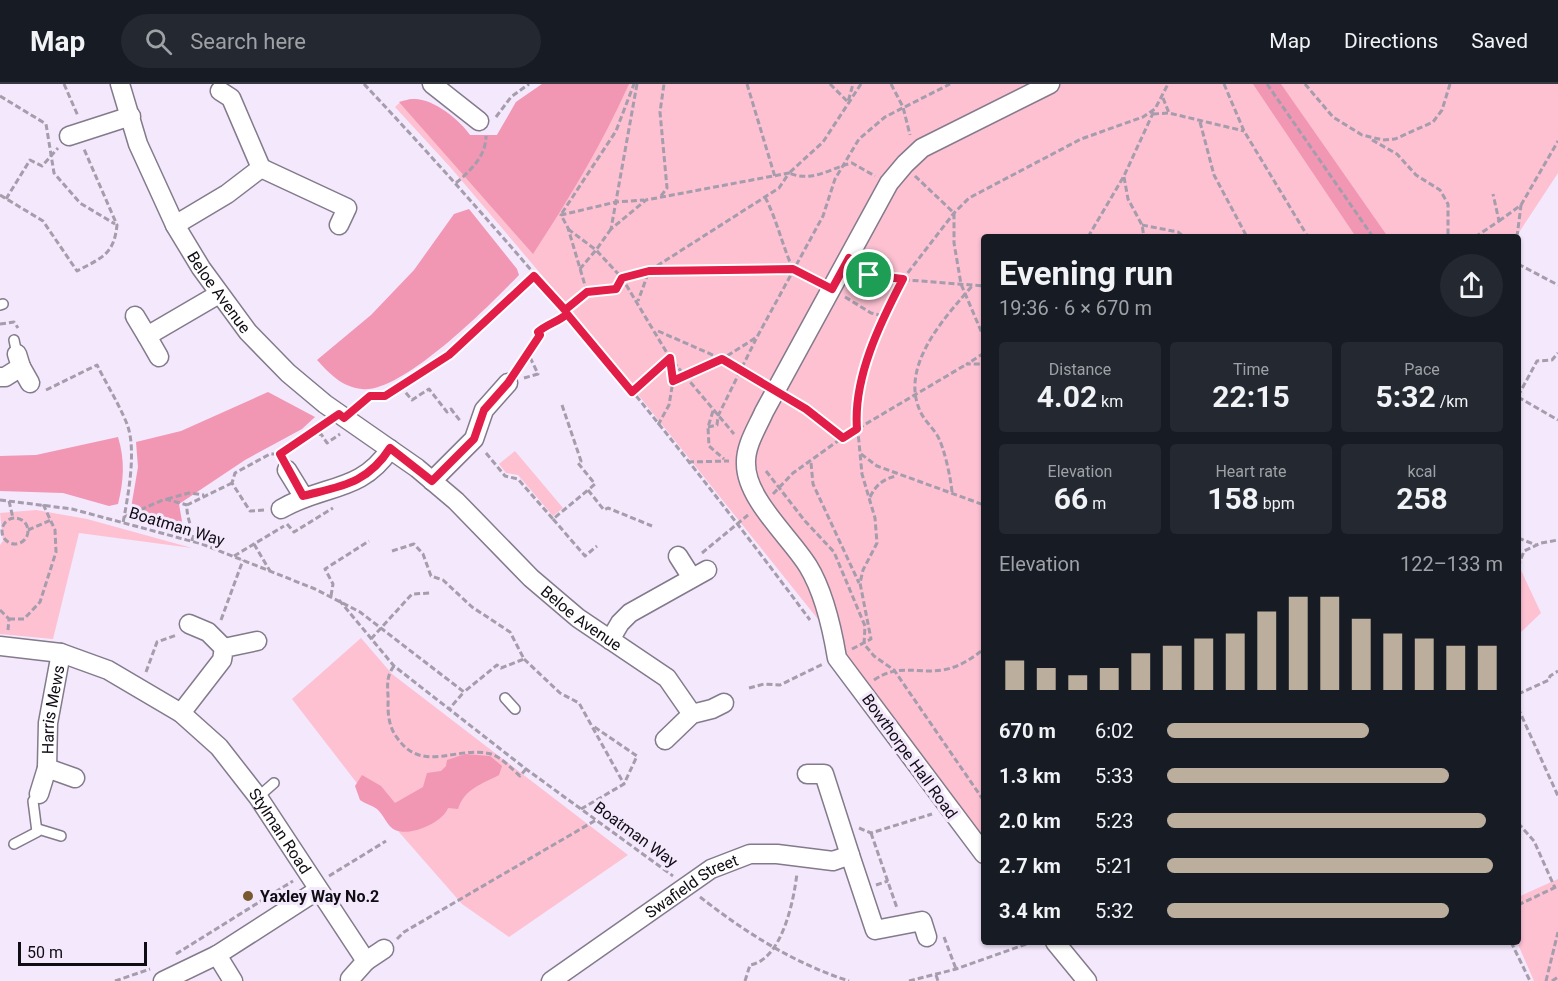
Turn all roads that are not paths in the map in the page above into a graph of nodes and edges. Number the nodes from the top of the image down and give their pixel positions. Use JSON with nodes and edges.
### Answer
{"nodes":[{"id":1,"x":120,"y":84,"type":"edge"},
{"id":2,"x":432,"y":84,"type":"edge"},
{"id":3,"x":1050,"y":84,"type":"edge"},
{"id":4,"x":231,"y":93,"type":"dead end"},
{"id":5,"x":130,"y":116,"type":"junction"},
{"id":6,"x":479,"y":121,"type":"dead end"},
{"id":7,"x":77,"y":134,"type":"road end"},
{"id":8,"x":261,"y":168,"type":"junction"},
{"id":9,"x":349,"y":214,"type":"dead end"},
{"id":10,"x":175,"y":225,"type":"junction"},
{"id":11,"x":219,"y":294,"type":"junction"},
{"id":12,"x":135,"y":316,"type":"dead end"},
{"id":13,"x":147,"y":336,"type":"junction"},
{"id":14,"x":159,"y":357,"type":"dead end"},
{"id":15,"x":0,"y":377,"type":"edge"},
{"id":16,"x":30,"y":383,"type":"road end"},
{"id":17,"x":508,"y":383,"type":"road end"},
{"id":18,"x":390,"y":448,"type":"junction"},
{"id":19,"x":283,"y":462,"type":"road end"},
{"id":20,"x":432,"y":481,"type":"junction"},
{"id":21,"x":303,"y":496,"type":"junction"},
{"id":22,"x":281,"y":510,"type":"road end"},
{"id":23,"x":678,"y":556,"type":"dead end"},
{"id":24,"x":189,"y":624,"type":"road end"},
{"id":25,"x":610,"y":640,"type":"junction"},
{"id":26,"x":257,"y":641,"type":"dead end"},
{"id":27,"x":219,"y":643,"type":"junction"},
{"id":28,"x":3,"y":646,"type":"edge"},
{"id":29,"x":61,"y":653,"type":"junction"},
{"id":30,"x":506,"y":698,"type":"dead end"},
{"id":31,"x":724,"y":703,"type":"dead end"},
{"id":32,"x":516,"y":709,"type":"dead end"},
{"id":33,"x":182,"y":713,"type":"junction"},
{"id":34,"x":692,"y":714,"type":"junction"},
{"id":35,"x":665,"y":740,"type":"dead end"},
{"id":36,"x":47,"y":768,"type":"junction"},
{"id":37,"x":807,"y":774,"type":"dead end"},
{"id":38,"x":75,"y":778,"type":"dead end"},
{"id":39,"x":274,"y":783,"type":"dead end"},
{"id":40,"x":39,"y":794,"type":"joint"},
{"id":41,"x":258,"y":797,"type":"junction"},
{"id":42,"x":38,"y":829,"type":"junction"},
{"id":43,"x":61,"y":836,"type":"dead end"},
{"id":44,"x":14,"y":844,"type":"dead end"},
{"id":45,"x":981,"y":850,"type":"edge"},
{"id":46,"x":850,"y":855,"type":"junction"},
{"id":47,"x":313,"y":882,"type":"junction"},
{"id":48,"x":927,"y":937,"type":"road end"},
{"id":49,"x":1057,"y":945,"type":"edge"},
{"id":50,"x":384,"y":949,"type":"dead end"},
{"id":51,"x":217,"y":955,"type":"junction"},
{"id":52,"x":366,"y":961,"type":"junction"},
{"id":53,"x":160,"y":973,"type":"edge"},
{"id":54,"x":350,"y":979,"type":"dead end"},
{"id":55,"x":233,"y":981,"type":"edge"},
{"id":56,"x":551,"y":981,"type":"edge"},
{"id":57,"x":1087,"y":981,"type":"edge"}],
"edges":[{"from":1,"to":5,"type":"street","name":"Beloe Avenue"},
{"from":2,"to":6,"type":"street"},
{"from":3,"to":45,"type":"street","name":"Bowthorpe Hall Road"},
{"from":4,"to":8,"type":"street"},
{"from":5,"to":7,"type":"street"},
{"from":5,"to":10,"type":"street","name":"Beloe Avenue"},
{"from":8,"to":9,"type":"street"},
{"from":8,"to":10,"type":"street"},
{"from":10,"to":11,"type":"street","name":"Beloe Avenue"},
{"from":11,"to":13,"type":"street"},
{"from":11,"to":18,"type":"street","name":"Beloe Avenue"},
{"from":12,"to":13,"type":"street"},
{"from":13,"to":14,"type":"street"},
{"from":15,"to":16,"type":"street"},
{"from":17,"to":20,"type":"street"},
{"from":18,"to":20,"type":"street","name":"Beloe Avenue"},
{"from":18,"to":21,"type":"street"},
{"from":19,"to":21,"type":"street"},
{"from":20,"to":25,"type":"street","name":"Beloe Avenue"},
{"from":21,"to":22,"type":"street"},
{"from":23,"to":25,"type":"street"},
{"from":24,"to":27,"type":"street"},
{"from":25,"to":34,"type":"street","name":"Beloe Avenue"},
{"from":26,"to":27,"type":"street"},
{"from":27,"to":33,"type":"street"},
{"from":28,"to":29,"type":"street","name":"Stylman Road"},
{"from":29,"to":33,"type":"street","name":"Stylman Road"},
{"from":29,"to":36,"type":"street","name":"Harris Mews"},
{"from":30,"to":32,"type":"lane"},
{"from":31,"to":34,"type":"street"},
{"from":33,"to":41,"type":"street","name":"Stylman Road"},
{"from":34,"to":35,"type":"street"},
{"from":36,"to":38,"type":"street","name":"Harris Mews"},
{"from":36,"to":40,"type":"street","name":"Harris Mews"},
{"from":37,"to":46,"type":"street"},
{"from":39,"to":41,"type":"lane"},
{"from":40,"to":42,"type":"lane"},
{"from":41,"to":47,"type":"street","name":"Stylman Road"},
{"from":42,"to":43,"type":"lane"},
{"from":42,"to":44,"type":"lane"},
{"from":46,"to":48,"type":"street"},
{"from":46,"to":56,"type":"street","name":"Swafield Street"},
{"from":47,"to":51,"type":"street"},
{"from":47,"to":52,"type":"street","name":"Stylman Road"},
{"from":49,"to":57,"type":"street"},
{"from":50,"to":52,"type":"street"},
{"from":51,"to":53,"type":"street"},
{"from":51,"to":55,"type":"street"},
{"from":52,"to":54,"type":"street"}]}
